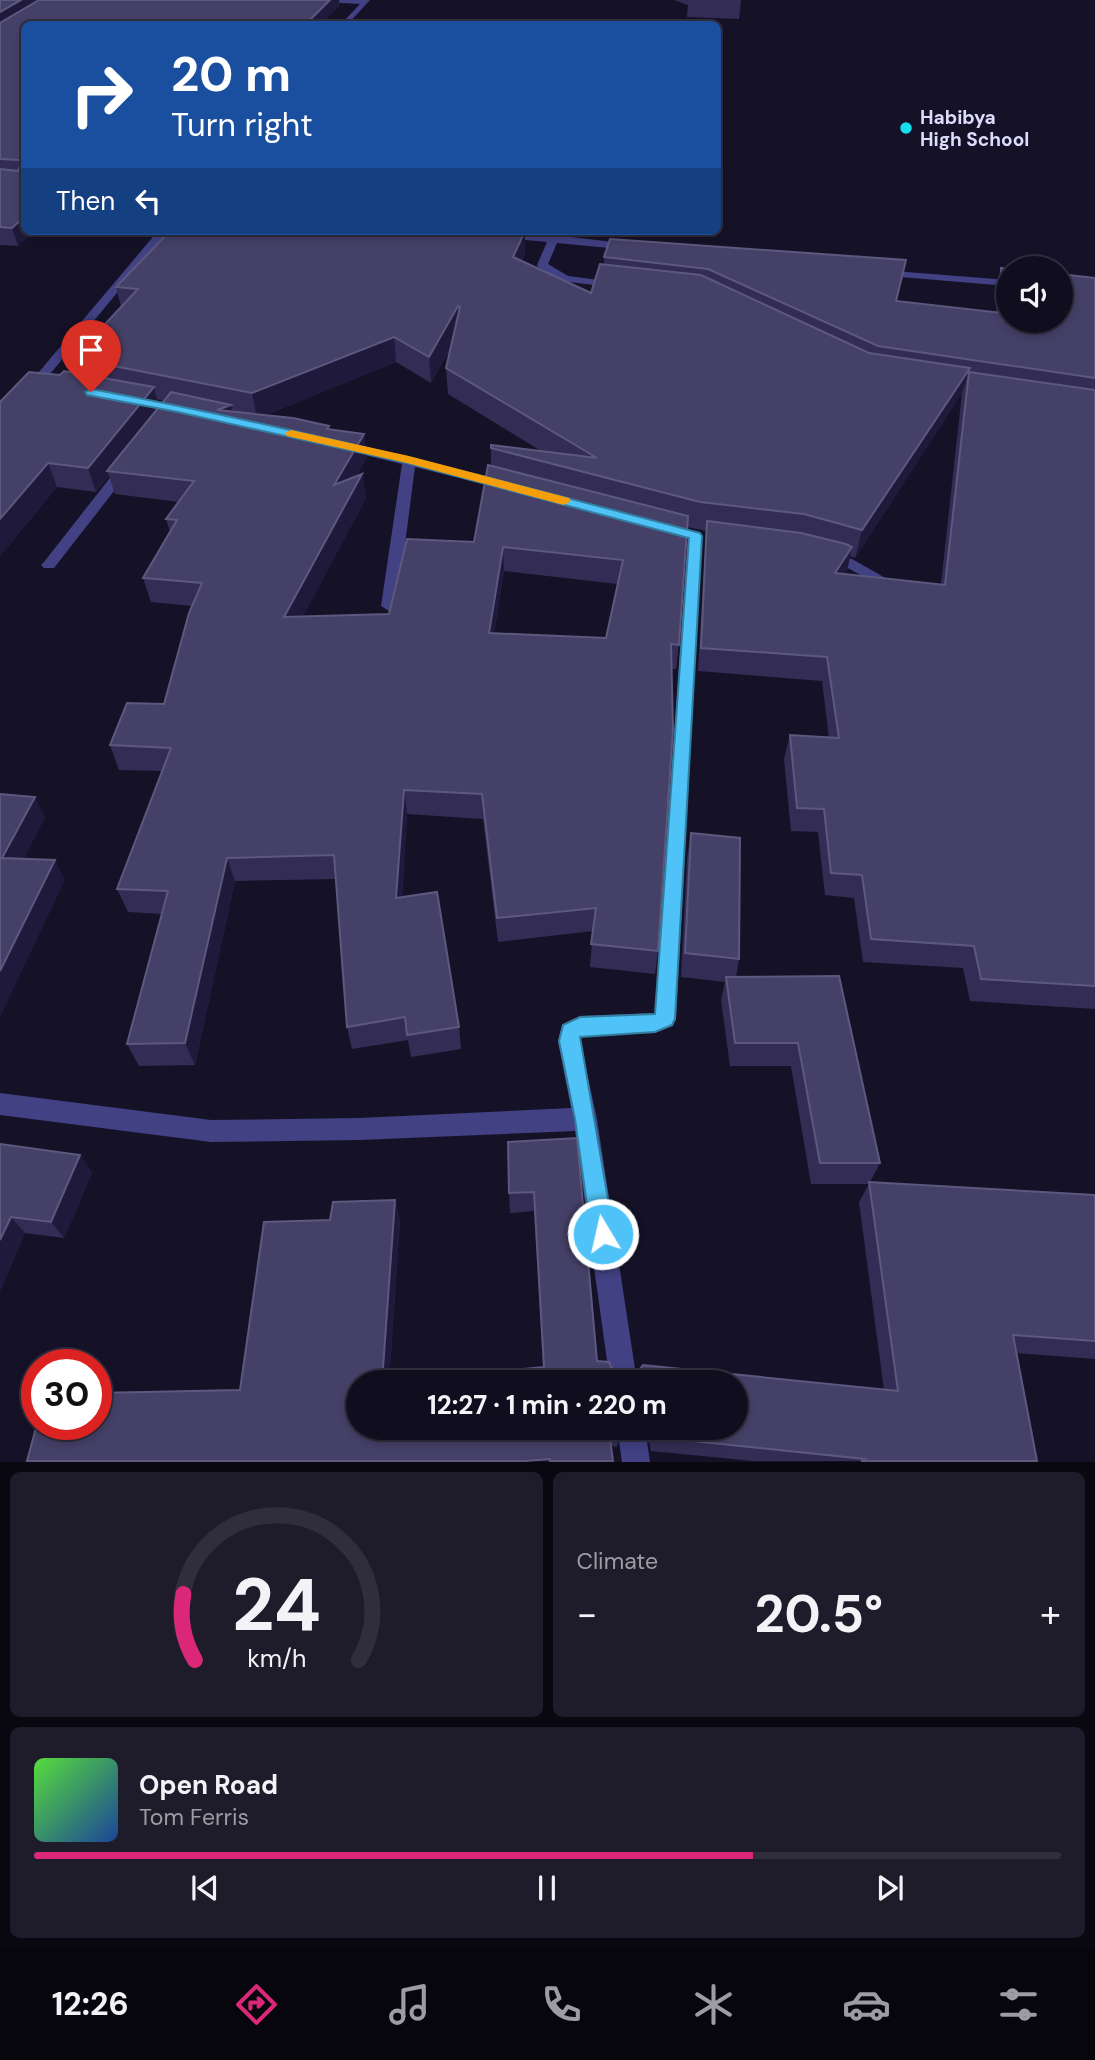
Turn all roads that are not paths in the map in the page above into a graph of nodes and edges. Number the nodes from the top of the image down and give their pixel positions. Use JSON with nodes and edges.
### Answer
{"nodes":[{"id":1,"x":292,"y":0,"type":"edge"},
{"id":2,"x":366,"y":1,"type":"edge"},
{"id":3,"x":348,"y":21,"type":"edge"},
{"id":4,"x":160,"y":235,"type":"edge"},
{"id":5,"x":507,"y":235,"type":"edge"},
{"id":6,"x":554,"y":239,"type":"junction"},
{"id":7,"x":648,"y":249,"type":"edge"},
{"id":8,"x":863,"y":272,"type":"edge"},
{"id":9,"x":996,"y":282,"type":"edge"},
{"id":10,"x":633,"y":286,"type":"edge"},
{"id":11,"x":0,"y":418,"type":"edge"},
{"id":12,"x":330,"y":442,"type":"edge"},
{"id":13,"x":131,"y":460,"type":"edge"},
{"id":14,"x":409,"y":460,"type":"junction"},
{"id":15,"x":526,"y":491,"type":"edge"},
{"id":16,"x":695,"y":535,"type":"dead end"},
{"id":17,"x":810,"y":552,"type":"edge"},
{"id":18,"x":49,"y":565,"type":"dead end"},
{"id":19,"x":888,"y":584,"type":"edge"},
{"id":20,"x":389,"y":606,"type":"edge"},
{"id":21,"x":0,"y":1104,"type":"edge"},
{"id":22,"x":585,"y":1119,"type":"junction"},
{"id":23,"x":622,"y":1370,"type":"edge"},
{"id":24,"x":633,"y":1440,"type":"edge"},
{"id":25,"x":636,"y":1461,"type":"edge"}],
"edges":[{"from":1,"to":2,"type":"street"},
{"from":2,"to":3,"type":"street"},
{"from":4,"to":11,"type":"street"},
{"from":5,"to":6,"type":"street"},
{"from":6,"to":7,"type":"street"},
{"from":6,"to":10,"type":"street"},
{"from":8,"to":9,"type":"street"},
{"from":12,"to":14,"type":"street"},
{"from":13,"to":18,"type":"street"},
{"from":14,"to":15,"type":"street"},
{"from":14,"to":20,"type":"street"},
{"from":16,"to":22,"type":"street"},
{"from":17,"to":19,"type":"street"},
{"from":21,"to":22,"type":"street"},
{"from":22,"to":23,"type":"street"},
{"from":24,"to":25,"type":"street"}]}
